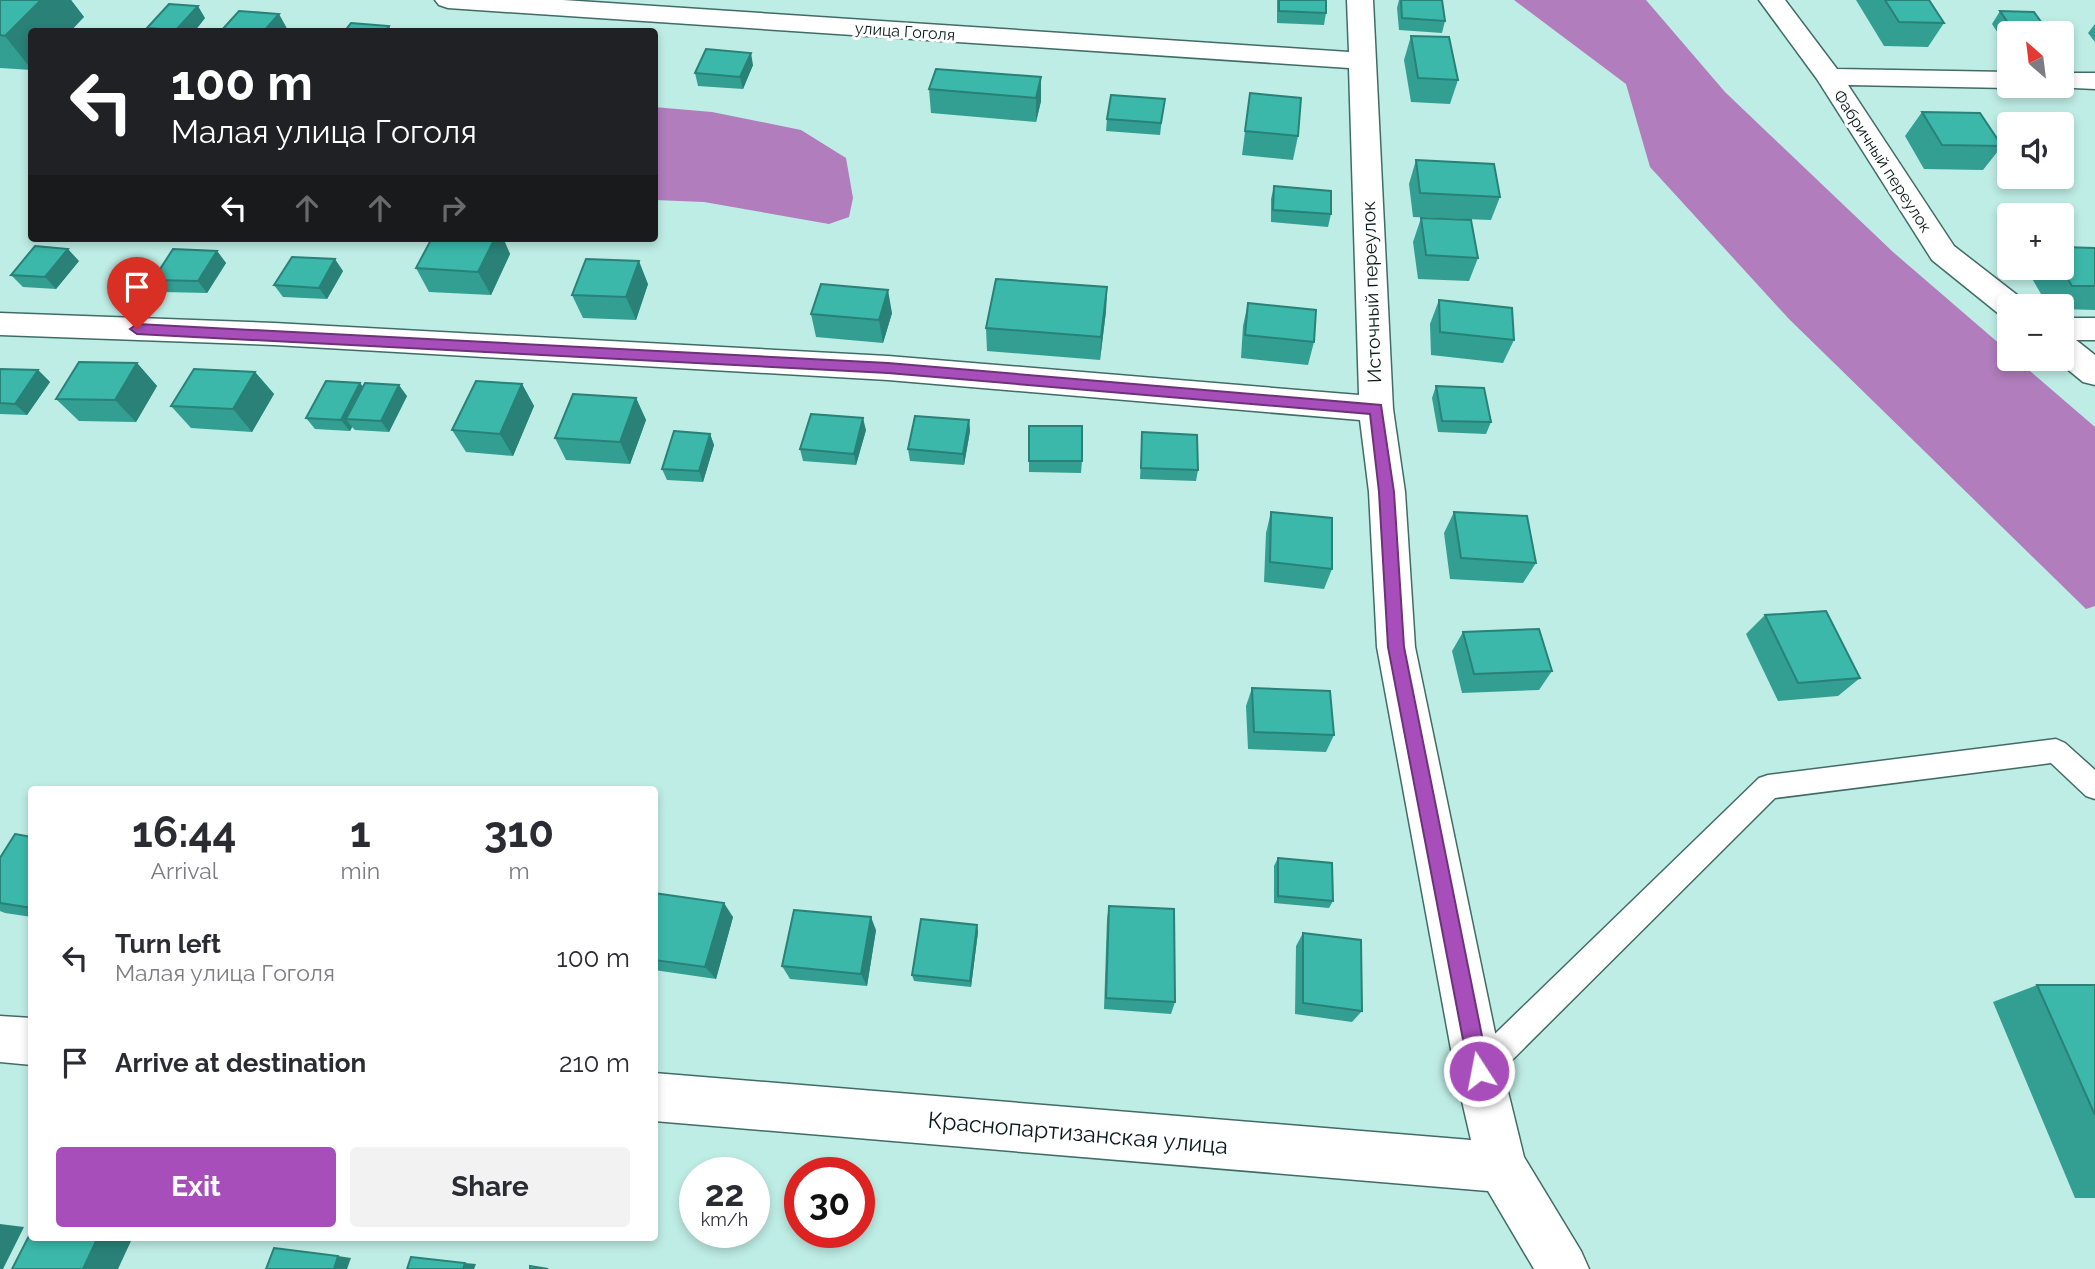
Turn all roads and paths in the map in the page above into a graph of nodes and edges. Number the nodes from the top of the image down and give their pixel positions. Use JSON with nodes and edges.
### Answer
{"nodes":[{"id":1,"x":448,"y":0,"type":"edge"},
{"id":2,"x":1360,"y":0,"type":"edge"},
{"id":3,"x":1772,"y":0,"type":"edge"},
{"id":4,"x":1362,"y":61,"type":"junction"},
{"id":5,"x":1829,"y":77,"type":"junction"},
{"id":6,"x":1997,"y":80,"type":"edge"},
{"id":7,"x":2074,"y":81,"type":"edge"},
{"id":8,"x":2095,"y":81,"type":"edge"},
{"id":9,"x":1997,"y":296,"type":"edge"},
{"id":10,"x":0,"y":324,"type":"edge"},
{"id":11,"x":2074,"y":329,"type":"edge"},
{"id":12,"x":2095,"y":329,"type":"edge"},
{"id":13,"x":2074,"y":356,"type":"edge"},
{"id":14,"x":2095,"y":373,"type":"edge"},
{"id":15,"x":1376,"y":409,"type":"junction"},
{"id":16,"x":2095,"y":787,"type":"edge"},
{"id":17,"x":0,"y":1039,"type":"edge"},
{"id":18,"x":28,"y":1042,"type":"edge"},
{"id":19,"x":1479,"y":1071,"type":"junction"},
{"id":20,"x":658,"y":1097,"type":"edge"},
{"id":21,"x":1502,"y":1167,"type":"junction"},
{"id":22,"x":1563,"y":1269,"type":"edge"}],
"edges":[{"from":1,"to":4,"type":"street","name":"улица Гоголя"},
{"from":2,"to":4,"type":"street","name":"Источный переулок"},
{"from":3,"to":5,"type":"street","name":"Фабричный переулок"},
{"from":4,"to":15,"type":"street","name":"Источный переулок"},
{"from":5,"to":6,"type":"street"},
{"from":5,"to":9,"type":"street","name":"Фабричный переулок"},
{"from":7,"to":8,"type":"street"},
{"from":10,"to":15,"type":"street"},
{"from":11,"to":12,"type":"street"},
{"from":13,"to":14,"type":"street"},
{"from":15,"to":19,"type":"street","name":"Источный переулок"},
{"from":16,"to":19,"type":"lane"},
{"from":17,"to":18,"type":"street"},
{"from":19,"to":21,"type":"street","name":"Источный переулок"},
{"from":20,"to":21,"type":"street","name":"Краснопартизанская улица"},
{"from":21,"to":22,"type":"street","name":"Источный переулок"}]}
